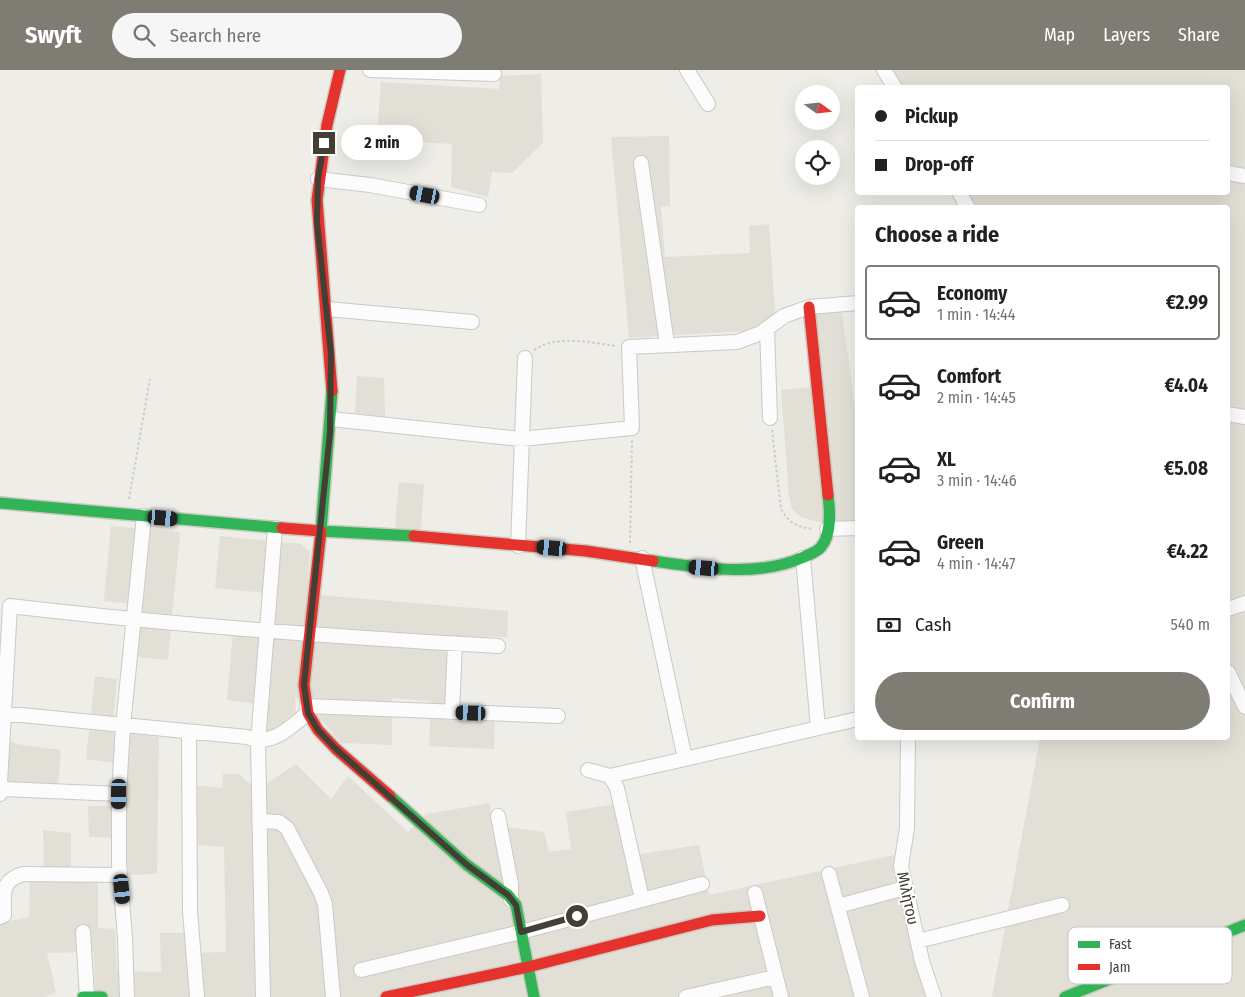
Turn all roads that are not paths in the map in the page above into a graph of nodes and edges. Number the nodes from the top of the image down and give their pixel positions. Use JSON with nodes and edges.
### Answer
{"nodes":[{"id":1,"x":340,"y":70,"type":"edge"},
{"id":2,"x":370,"y":70,"type":"edge"},
{"id":3,"x":687,"y":70,"type":"edge"},
{"id":4,"x":884,"y":70,"type":"edge"},
{"id":5,"x":494,"y":74,"type":"dead end"},
{"id":6,"x":893,"y":85,"type":"edge"},
{"id":7,"x":708,"y":104,"type":"dead end"},
{"id":8,"x":641,"y":163,"type":"dead end"},
{"id":9,"x":1230,"y":173,"type":"edge"},
{"id":10,"x":1245,"y":176,"type":"edge"},
{"id":11,"x":318,"y":179,"type":"junction"},
{"id":12,"x":479,"y":205,"type":"dead end"},
{"id":13,"x":855,"y":303,"type":"edge"},
{"id":14,"x":809,"y":307,"type":"junction"},
{"id":15,"x":327,"y":310,"type":"junction"},
{"id":16,"x":472,"y":322,"type":"dead end"},
{"id":17,"x":768,"y":328,"type":"junction"},
{"id":18,"x":666,"y":344,"type":"junction"},
{"id":19,"x":525,"y":358,"type":"road end"},
{"id":20,"x":1230,"y":414,"type":"edge"},
{"id":21,"x":1245,"y":417,"type":"edge"},
{"id":22,"x":770,"y":418,"type":"road end"},
{"id":23,"x":331,"y":419,"type":"junction"},
{"id":24,"x":521,"y":439,"type":"junction"},
{"id":25,"x":0,"y":503,"type":"edge"},
{"id":26,"x":144,"y":516,"type":"junction"},
{"id":27,"x":275,"y":528,"type":"junction"},
{"id":28,"x":855,"y":528,"type":"edge"},
{"id":29,"x":827,"y":530,"type":"junction"},
{"id":30,"x":321,"y":531,"type":"junction"},
{"id":31,"x":518,"y":546,"type":"junction"},
{"id":32,"x":636,"y":558,"type":"junction"},
{"id":33,"x":803,"y":558,"type":"junction"},
{"id":34,"x":1245,"y":603,"type":"edge"},
{"id":35,"x":1230,"y":608,"type":"edge"},
{"id":36,"x":134,"y":621,"type":"junction"},
{"id":37,"x":266,"y":632,"type":"junction"},
{"id":38,"x":308,"y":634,"type":"junction"},
{"id":39,"x":455,"y":644,"type":"junction"},
{"id":40,"x":498,"y":646,"type":"dead end"},
{"id":41,"x":1230,"y":676,"type":"edge"},
{"id":42,"x":1245,"y":707,"type":"edge"},
{"id":43,"x":307,"y":709,"type":"junction"},
{"id":44,"x":452,"y":712,"type":"junction"},
{"id":45,"x":2,"y":713,"type":"edge"},
{"id":46,"x":558,"y":716,"type":"dead end"},
{"id":47,"x":855,"y":720,"type":"edge"},
{"id":48,"x":122,"y":726,"type":"junction"},
{"id":49,"x":818,"y":728,"type":"junction"},
{"id":50,"x":189,"y":734,"type":"junction"},
{"id":51,"x":908,"y":740,"type":"edge"},
{"id":52,"x":258,"y":742,"type":"junction"},
{"id":53,"x":685,"y":759,"type":"junction"},
{"id":54,"x":588,"y":770,"type":"dead end"},
{"id":55,"x":610,"y":776,"type":"junction"},
{"id":56,"x":1,"y":792,"type":"edge"},
{"id":57,"x":119,"y":794,"type":"junction"},
{"id":58,"x":498,"y":816,"type":"dead end"},
{"id":59,"x":259,"y":821,"type":"junction"},
{"id":60,"x":829,"y":874,"type":"dead end"},
{"id":61,"x":120,"y":875,"type":"junction"},
{"id":62,"x":702,"y":884,"type":"dead end"},
{"id":63,"x":905,"y":888,"type":"junction"},
{"id":64,"x":755,"y":893,"type":"dead end"},
{"id":65,"x":642,"y":898,"type":"junction"},
{"id":66,"x":512,"y":900,"type":"junction"},
{"id":67,"x":1062,"y":905,"type":"dead end"},
{"id":68,"x":838,"y":906,"type":"junction"},
{"id":69,"x":760,"y":916,"type":"junction"},
{"id":70,"x":0,"y":917,"type":"edge"},
{"id":71,"x":1245,"y":925,"type":"edge"},
{"id":72,"x":1232,"y":930,"type":"edge"},
{"id":73,"x":84,"y":932,"type":"dead end"},
{"id":74,"x":521,"y":932,"type":"junction"},
{"id":75,"x":918,"y":941,"type":"junction"},
{"id":76,"x":528,"y":966,"type":"junction"},
{"id":77,"x":361,"y":970,"type":"dead end"},
{"id":78,"x":775,"y":977,"type":"junction"},
{"id":79,"x":1098,"y":984,"type":"edge"},
{"id":80,"x":83,"y":997,"type":"edge"},
{"id":81,"x":87,"y":997,"type":"edge"},
{"id":82,"x":102,"y":997,"type":"edge"},
{"id":83,"x":126,"y":997,"type":"edge"},
{"id":84,"x":196,"y":997,"type":"edge"},
{"id":85,"x":263,"y":997,"type":"edge"},
{"id":86,"x":333,"y":997,"type":"edge"},
{"id":87,"x":386,"y":997,"type":"edge"},
{"id":88,"x":534,"y":997,"type":"edge"},
{"id":89,"x":686,"y":997,"type":"edge"},
{"id":90,"x":780,"y":997,"type":"edge"},
{"id":91,"x":862,"y":997,"type":"edge"},
{"id":92,"x":934,"y":997,"type":"edge"},
{"id":93,"x":1065,"y":997,"type":"edge"}],
"edges":[{"from":1,"to":11,"type":"street"},
{"from":2,"to":5,"type":"street"},
{"from":3,"to":7,"type":"street"},
{"from":4,"to":6,"type":"street"},
{"from":8,"to":18,"type":"street"},
{"from":9,"to":10,"type":"street"},
{"from":11,"to":12,"type":"street"},
{"from":11,"to":15,"type":"street"},
{"from":13,"to":14,"type":"street"},
{"from":14,"to":17,"type":"street"},
{"from":14,"to":29,"type":"street"},
{"from":15,"to":16,"type":"street"},
{"from":15,"to":23,"type":"street"},
{"from":17,"to":18,"type":"street"},
{"from":17,"to":22,"type":"street"},
{"from":18,"to":24,"type":"street"},
{"from":19,"to":24,"type":"street"},
{"from":20,"to":21,"type":"street"},
{"from":23,"to":24,"type":"street"},
{"from":23,"to":30,"type":"street"},
{"from":24,"to":31,"type":"street"},
{"from":25,"to":26,"type":"street"},
{"from":26,"to":27,"type":"street"},
{"from":26,"to":36,"type":"street"},
{"from":27,"to":30,"type":"street"},
{"from":27,"to":37,"type":"street"},
{"from":28,"to":29,"type":"street"},
{"from":29,"to":33,"type":"street"},
{"from":30,"to":31,"type":"street"},
{"from":30,"to":38,"type":"street"},
{"from":31,"to":32,"type":"street"},
{"from":32,"to":33,"type":"street"},
{"from":32,"to":53,"type":"street"},
{"from":33,"to":49,"type":"street"},
{"from":34,"to":35,"type":"street"},
{"from":36,"to":37,"type":"street"},
{"from":36,"to":45,"type":"street"},
{"from":36,"to":48,"type":"street"},
{"from":37,"to":38,"type":"street"},
{"from":37,"to":52,"type":"street"},
{"from":38,"to":39,"type":"street"},
{"from":38,"to":43,"type":"street"},
{"from":39,"to":40,"type":"street"},
{"from":39,"to":44,"type":"street"},
{"from":41,"to":42,"type":"street"},
{"from":43,"to":44,"type":"street"},
{"from":43,"to":52,"type":"street"},
{"from":43,"to":66,"type":"street"},
{"from":44,"to":46,"type":"street"},
{"from":45,"to":48,"type":"street"},
{"from":45,"to":56,"type":"street"},
{"from":47,"to":49,"type":"street"},
{"from":48,"to":50,"type":"street"},
{"from":48,"to":57,"type":"street"},
{"from":49,"to":53,"type":"street"},
{"from":50,"to":52,"type":"street"},
{"from":50,"to":84,"type":"street"},
{"from":51,"to":63,"type":"street","name":"Μιλήτου"},
{"from":52,"to":59,"type":"street"},
{"from":53,"to":55,"type":"street"},
{"from":54,"to":55,"type":"street"},
{"from":55,"to":65,"type":"street"},
{"from":56,"to":57,"type":"street"},
{"from":57,"to":61,"type":"street"},
{"from":58,"to":66,"type":"street"},
{"from":59,"to":85,"type":"street"},
{"from":59,"to":86,"type":"street"},
{"from":60,"to":68,"type":"street"},
{"from":61,"to":70,"type":"street"},
{"from":61,"to":83,"type":"street"},
{"from":62,"to":65,"type":"street"},
{"from":63,"to":68,"type":"street"},
{"from":63,"to":75,"type":"street","name":"Μιλήτου"},
{"from":64,"to":69,"type":"street"},
{"from":65,"to":74,"type":"street"},
{"from":66,"to":74,"type":"street"},
{"from":67,"to":75,"type":"street"},
{"from":68,"to":91,"type":"street"},
{"from":69,"to":76,"type":"street"},
{"from":69,"to":78,"type":"street"},
{"from":71,"to":72,"type":"street"},
{"from":73,"to":81,"type":"street"},
{"from":74,"to":76,"type":"street"},
{"from":74,"to":77,"type":"street"},
{"from":75,"to":92,"type":"street","name":"Μιλήτου"},
{"from":76,"to":87,"type":"street"},
{"from":76,"to":88,"type":"street"},
{"from":78,"to":89,"type":"street"},
{"from":78,"to":90,"type":"street"},
{"from":79,"to":93,"type":"street"},
{"from":80,"to":81,"type":"street"},
{"from":81,"to":82,"type":"street"}]}
